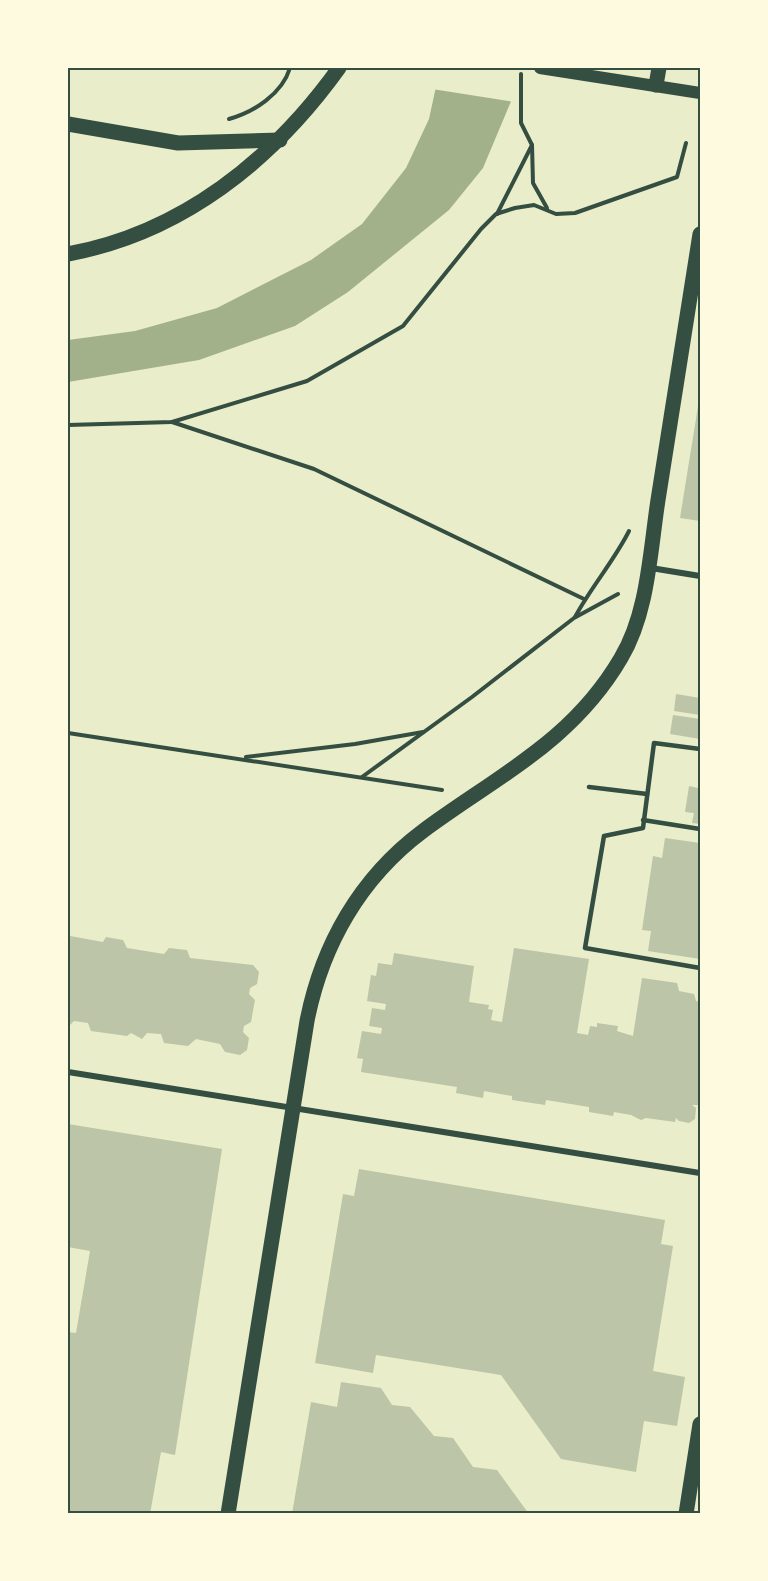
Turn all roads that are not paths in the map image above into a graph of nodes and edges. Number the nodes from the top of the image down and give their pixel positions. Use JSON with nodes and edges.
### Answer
{"nodes":[{"id":1,"x":339,"y":68,"type":"edge"},
{"id":2,"x":540,"y":68,"type":"edge"},
{"id":3,"x":659,"y":68,"type":"edge"},
{"id":4,"x":656,"y":86,"type":"junction"},
{"id":5,"x":700,"y":93,"type":"edge"},
{"id":6,"x":68,"y":124,"type":"edge"},
{"id":7,"x":280,"y":140,"type":"junction"},
{"id":8,"x":700,"y":234,"type":"edge"},
{"id":9,"x":68,"y":255,"type":"edge"},
{"id":10,"x":647,"y":568,"type":"junction"},
{"id":11,"x":700,"y":576,"type":"edge"},
{"id":12,"x":700,"y":749,"type":"edge"},
{"id":13,"x":589,"y":787,"type":"dead end"},
{"id":14,"x":647,"y":795,"type":"junction"},
{"id":15,"x":643,"y":820,"type":"junction"},
{"id":16,"x":700,"y":829,"type":"edge"},
{"id":17,"x":700,"y":968,"type":"edge"},
{"id":18,"x":68,"y":1072,"type":"edge"},
{"id":19,"x":294,"y":1108,"type":"junction"},
{"id":20,"x":700,"y":1173,"type":"edge"},
{"id":21,"x":700,"y":1424,"type":"edge"},
{"id":22,"x":228,"y":1514,"type":"edge"},
{"id":23,"x":686,"y":1514,"type":"edge"}],
"edges":[{"from":1,"to":7,"type":"main road"},
{"from":2,"to":4,"type":"main road"},
{"from":3,"to":4,"type":"main road"},
{"from":4,"to":5,"type":"main road"},
{"from":6,"to":7,"type":"main road"},
{"from":7,"to":9,"type":"main road"},
{"from":8,"to":10,"type":"main road"},
{"from":10,"to":11,"type":"street"},
{"from":10,"to":19,"type":"main road"},
{"from":12,"to":14,"type":"lane"},
{"from":13,"to":14,"type":"lane"},
{"from":14,"to":15,"type":"lane"},
{"from":15,"to":16,"type":"lane"},
{"from":15,"to":17,"type":"lane"},
{"from":18,"to":19,"type":"street"},
{"from":19,"to":20,"type":"street"},
{"from":19,"to":22,"type":"main road"},
{"from":21,"to":23,"type":"main road"}]}
